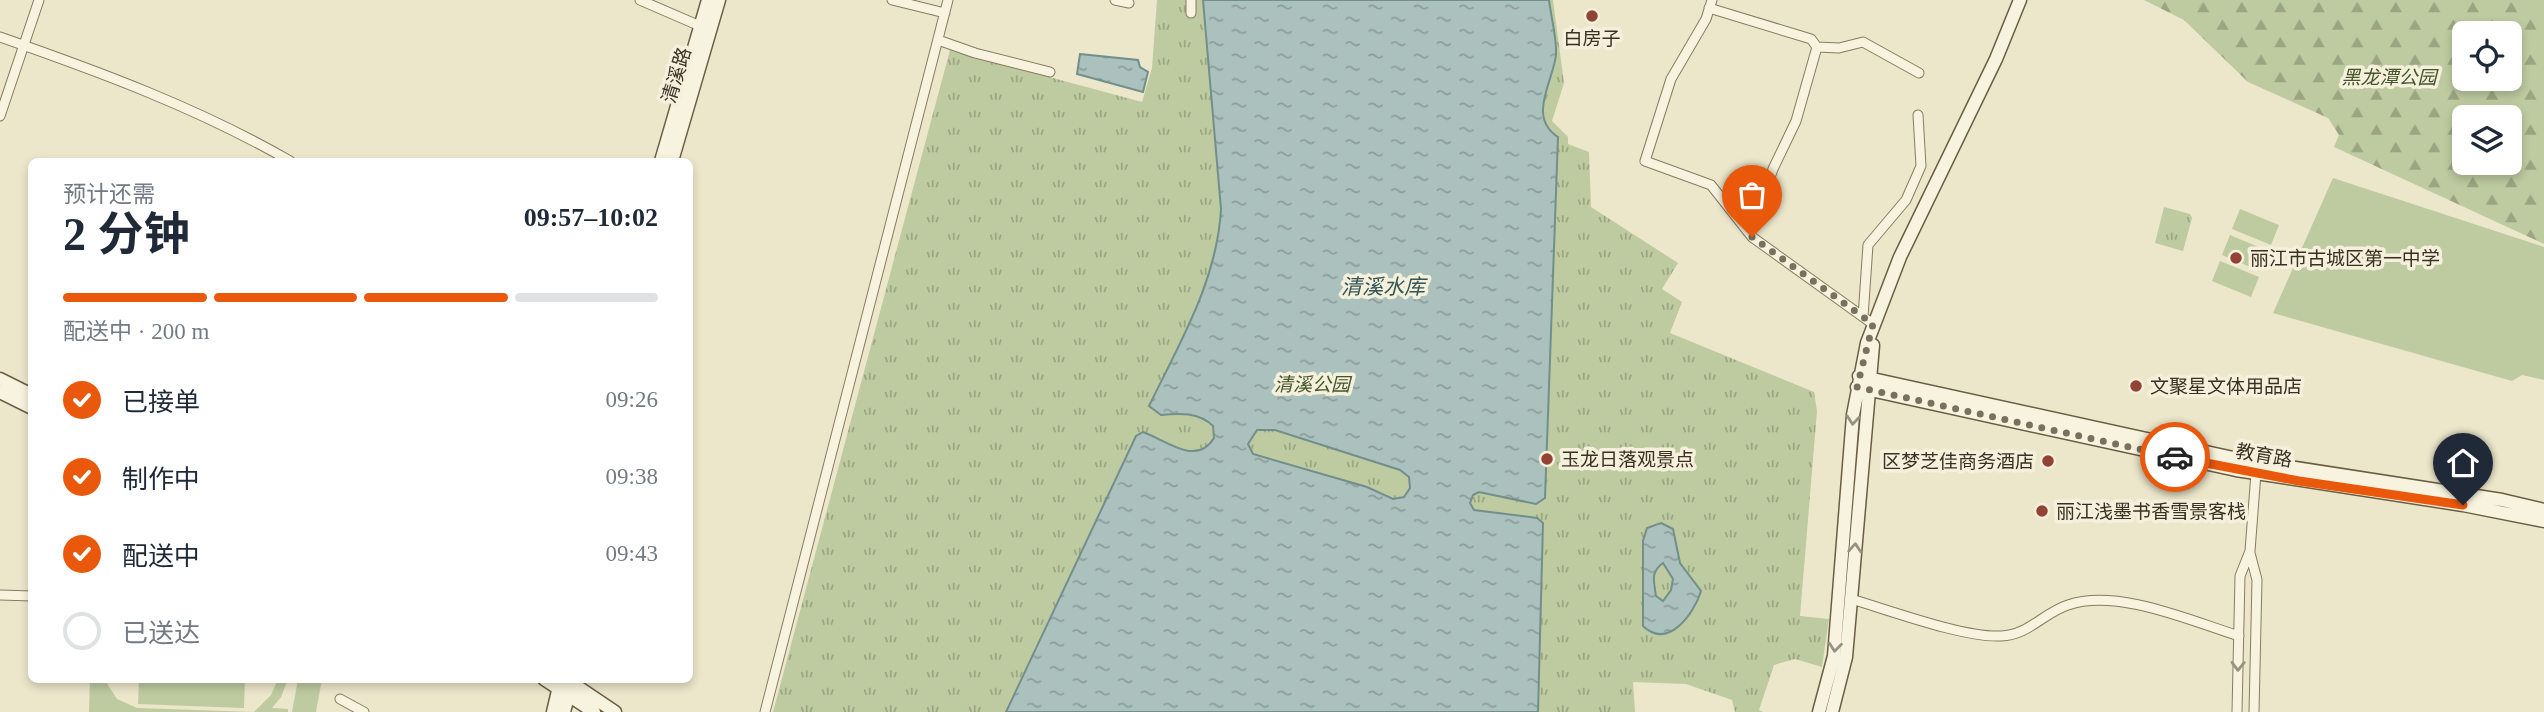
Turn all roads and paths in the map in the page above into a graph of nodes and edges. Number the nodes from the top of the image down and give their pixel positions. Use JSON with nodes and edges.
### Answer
{"nodes":[{"id":1,"x":39,"y":0,"type":"edge"},
{"id":2,"x":640,"y":0,"type":"edge"},
{"id":3,"x":708,"y":0,"type":"edge"},
{"id":4,"x":719,"y":0,"type":"edge"},
{"id":5,"x":892,"y":0,"type":"edge"},
{"id":6,"x":948,"y":0,"type":"edge"},
{"id":7,"x":1115,"y":0,"type":"edge"},
{"id":8,"x":1191,"y":0,"type":"edge"},
{"id":9,"x":2020,"y":0,"type":"edge"},
{"id":10,"x":1129,"y":3,"type":"dead end"},
{"id":11,"x":1711,"y":4,"type":"edge"},
{"id":12,"x":945,"y":13,"type":"junction"},
{"id":13,"x":1191,"y":13,"type":"dead end"},
{"id":14,"x":700,"y":26,"type":"junction"},
{"id":15,"x":0,"y":37,"type":"edge"},
{"id":16,"x":938,"y":40,"type":"junction"},
{"id":17,"x":24,"y":46,"type":"junction"},
{"id":18,"x":1817,"y":47,"type":"junction"},
{"id":19,"x":1050,"y":72,"type":"dead end"},
{"id":20,"x":1919,"y":74,"type":"dead end"},
{"id":21,"x":1918,"y":115,"type":"dead end"},
{"id":22,"x":0,"y":116,"type":"edge"},
{"id":23,"x":285,"y":158,"type":"edge"},
{"id":24,"x":662,"y":158,"type":"edge"},
{"id":25,"x":673,"y":158,"type":"edge"},
{"id":26,"x":1913,"y":187,"type":"junction"},
{"id":27,"x":1929,"y":196,"type":"junction"},
{"id":28,"x":1750,"y":234,"type":"junction"},
{"id":29,"x":1880,"y":306,"type":"junction"},
{"id":30,"x":1868,"y":321,"type":"junction"},
{"id":31,"x":0,"y":379,"type":"edge"},
{"id":32,"x":1863,"y":382,"type":"junction"},
{"id":33,"x":0,"y":392,"type":"edge"},
{"id":34,"x":28,"y":393,"type":"edge"},
{"id":35,"x":28,"y":406,"type":"edge"},
{"id":36,"x":2256,"y":473,"type":"junction"},
{"id":37,"x":2544,"y":510,"type":"edge"},
{"id":38,"x":2544,"y":521,"type":"edge"},
{"id":39,"x":2250,"y":551,"type":"junction"},
{"id":40,"x":0,"y":595,"type":"edge"},
{"id":41,"x":28,"y":596,"type":"edge"},
{"id":42,"x":1851,"y":599,"type":"junction"},
{"id":43,"x":2239,"y":636,"type":"junction"},
{"id":44,"x":566,"y":684,"type":"edge"},
{"id":45,"x":340,"y":699,"type":"dead end"},
{"id":46,"x":364,"y":712,"type":"edge"},
{"id":47,"x":553,"y":712,"type":"edge"},
{"id":48,"x":564,"y":712,"type":"edge"},
{"id":49,"x":594,"y":712,"type":"edge"},
{"id":50,"x":615,"y":712,"type":"edge"},
{"id":51,"x":765,"y":712,"type":"edge"},
{"id":52,"x":1819,"y":712,"type":"edge"},
{"id":53,"x":1832,"y":712,"type":"edge"},
{"id":54,"x":2237,"y":712,"type":"edge"},
{"id":55,"x":2254,"y":712,"type":"edge"}],
"edges":[{"from":1,"to":17,"type":"street"},
{"from":2,"to":14,"type":"street"},
{"from":3,"to":14,"type":"street","name":"清溪路"},
{"from":4,"to":25,"type":"street","name":"清溪路"},
{"from":5,"to":12,"type":"street"},
{"from":6,"to":12,"type":"street"},
{"from":7,"to":10,"type":"street"},
{"from":8,"to":13,"type":"street"},
{"from":9,"to":27,"type":"street"},
{"from":11,"to":18,"type":"street"},
{"from":11,"to":28,"type":"street"},
{"from":12,"to":16,"type":"street"},
{"from":14,"to":24,"type":"street","name":"清溪路"},
{"from":15,"to":17,"type":"street"},
{"from":16,"to":19,"type":"street"},
{"from":16,"to":51,"type":"street"},
{"from":17,"to":22,"type":"street"},
{"from":17,"to":23,"type":"street"},
{"from":18,"to":20,"type":"street"},
{"from":18,"to":28,"type":"street"},
{"from":21,"to":26,"type":"street"},
{"from":26,"to":27,"type":"street"},
{"from":26,"to":30,"type":"street"},
{"from":27,"to":29,"type":"street"},
{"from":28,"to":30,"type":"street"},
{"from":29,"to":30,"type":"street"},
{"from":29,"to":32,"type":"street"},
{"from":30,"to":32,"type":"street"},
{"from":31,"to":34,"type":"street"},
{"from":32,"to":36,"type":"street","name":"教育路"},
{"from":32,"to":37,"type":"street","name":"教育路"},
{"from":42,"to":32,"type":"street","one_way":true},
{"from":32,"to":52,"type":"street","one_way":true},
{"from":33,"to":35,"type":"street"},
{"from":36,"to":38,"type":"street","name":"教育路"},
{"from":36,"to":39,"type":"street"},
{"from":39,"to":43,"type":"street"},
{"from":39,"to":55,"type":"street"},
{"from":40,"to":41,"type":"street"},
{"from":42,"to":43,"type":"street"},
{"from":42,"to":53,"type":"street"},
{"from":43,"to":54,"type":"street","one_way":true},
{"from":44,"to":47,"type":"street"},
{"from":44,"to":48,"type":"street"},
{"from":44,"to":49,"type":"street"},
{"from":44,"to":50,"type":"street"},
{"from":45,"to":46,"type":"street"}]}
